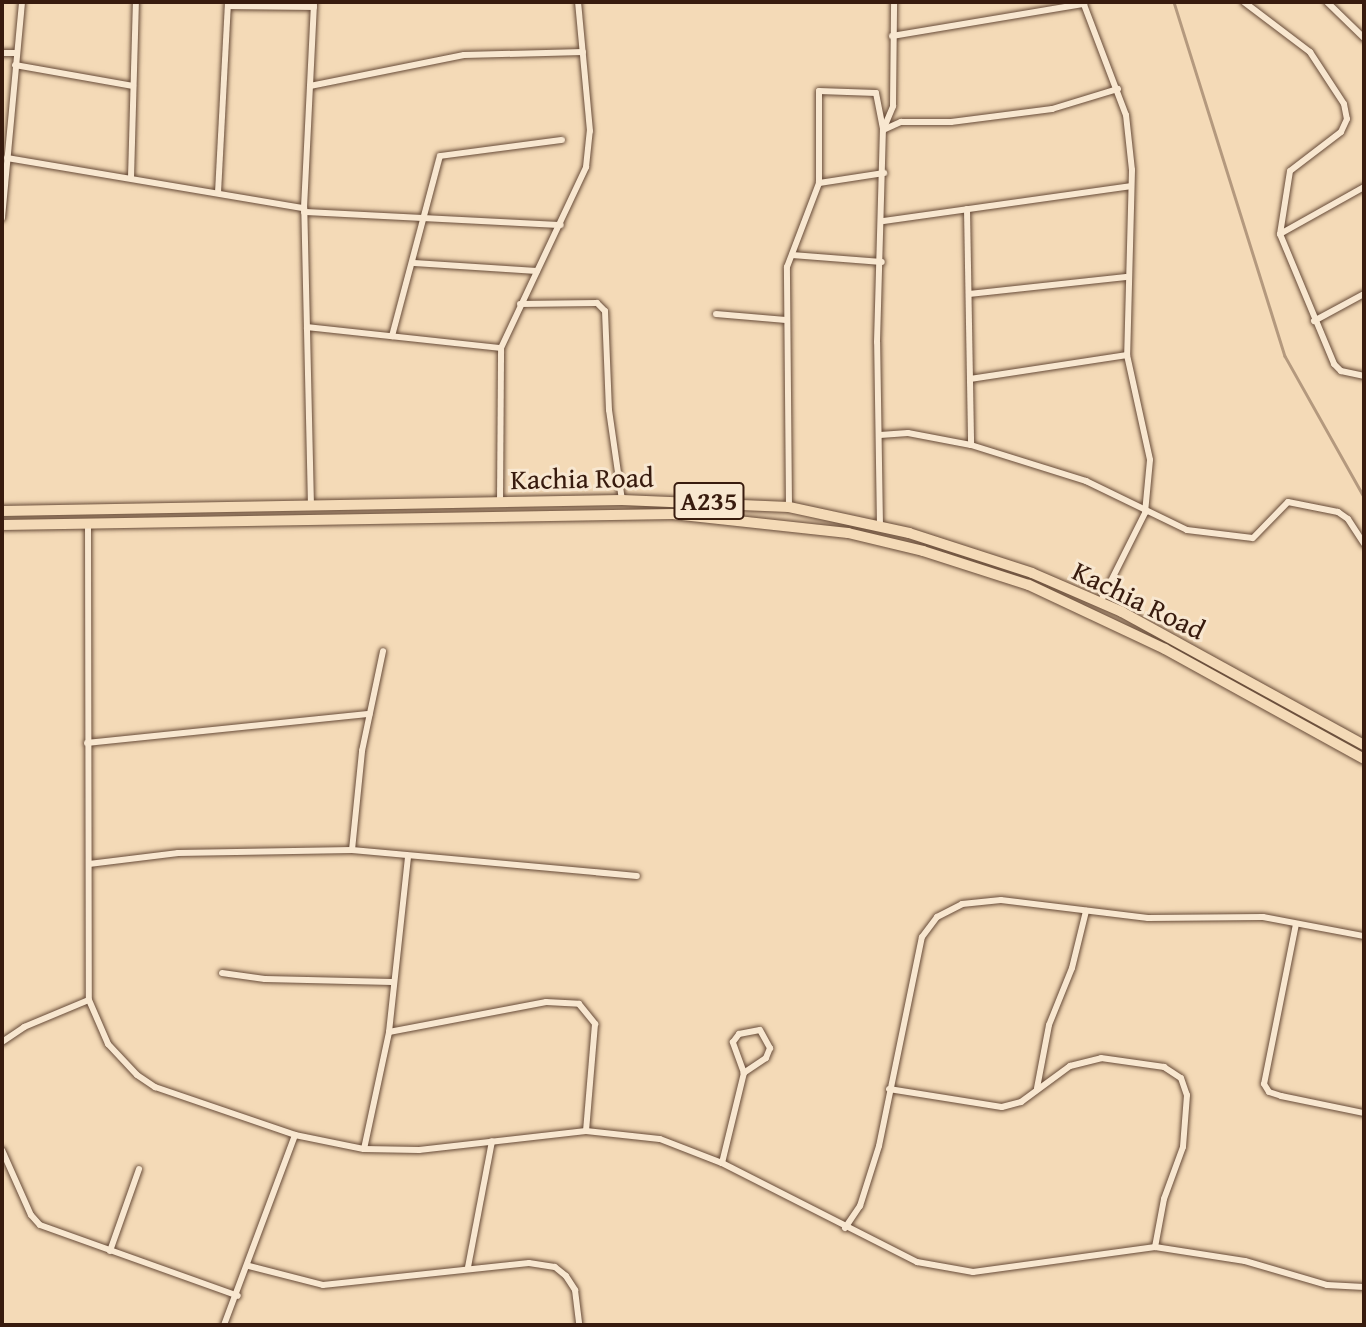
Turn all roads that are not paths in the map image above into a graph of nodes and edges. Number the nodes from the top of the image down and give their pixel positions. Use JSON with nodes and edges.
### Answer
{"nodes":[{"id":1,"x":22,"y":2,"type":"edge"},
{"id":2,"x":136,"y":2,"type":"edge"},
{"id":3,"x":578,"y":2,"type":"edge"},
{"id":4,"x":894,"y":2,"type":"edge"},
{"id":5,"x":1244,"y":2,"type":"edge"},
{"id":6,"x":1327,"y":2,"type":"edge"},
{"id":7,"x":1083,"y":3,"type":"edge"},
{"id":8,"x":228,"y":4,"type":"edge"},
{"id":9,"x":314,"y":4,"type":"edge"},
{"id":10,"x":892,"y":36,"type":"junction"},
{"id":11,"x":1364,"y":38,"type":"edge"},
{"id":12,"x":583,"y":52,"type":"junction"},
{"id":13,"x":2,"y":53,"type":"edge"},
{"id":14,"x":16,"y":53,"type":"junction"},
{"id":15,"x":15,"y":65,"type":"junction"},
{"id":16,"x":133,"y":86,"type":"junction"},
{"id":17,"x":310,"y":86,"type":"junction"},
{"id":18,"x":1118,"y":89,"type":"junction"},
{"id":19,"x":883,"y":130,"type":"junction"},
{"id":20,"x":562,"y":140,"type":"dead end"},
{"id":21,"x":7,"y":158,"type":"junction"},
{"id":22,"x":884,"y":173,"type":"junction"},
{"id":23,"x":131,"y":178,"type":"junction"},
{"id":24,"x":819,"y":183,"type":"junction"},
{"id":25,"x":1131,"y":186,"type":"junction"},
{"id":26,"x":1364,"y":187,"type":"edge"},
{"id":27,"x":218,"y":193,"type":"junction"},
{"id":28,"x":967,"y":209,"type":"junction"},
{"id":29,"x":304,"y":210,"type":"junction"},
{"id":30,"x":425,"y":216,"type":"junction"},
{"id":31,"x":2,"y":218,"type":"edge"},
{"id":32,"x":883,"y":221,"type":"junction"},
{"id":33,"x":561,"y":225,"type":"junction"},
{"id":34,"x":1280,"y":234,"type":"junction"},
{"id":35,"x":792,"y":255,"type":"junction"},
{"id":36,"x":882,"y":262,"type":"junction"},
{"id":37,"x":414,"y":263,"type":"junction"},
{"id":38,"x":537,"y":271,"type":"junction"},
{"id":39,"x":1126,"y":277,"type":"junction"},
{"id":40,"x":969,"y":294,"type":"junction"},
{"id":41,"x":1364,"y":294,"type":"edge"},
{"id":42,"x":520,"y":304,"type":"junction"},
{"id":43,"x":716,"y":314,"type":"dead end"},
{"id":44,"x":786,"y":320,"type":"junction"},
{"id":45,"x":1314,"y":321,"type":"junction"},
{"id":46,"x":307,"y":327,"type":"junction"},
{"id":47,"x":392,"y":336,"type":"junction"},
{"id":48,"x":501,"y":348,"type":"junction"},
{"id":49,"x":1127,"y":355,"type":"junction"},
{"id":50,"x":1364,"y":376,"type":"edge"},
{"id":51,"x":970,"y":379,"type":"junction"},
{"id":52,"x":880,"y":435,"type":"junction"},
{"id":53,"x":971,"y":445,"type":"junction"},
{"id":54,"x":622,"y":500,"type":"junction"},
{"id":55,"x":500,"y":502,"type":"junction"},
{"id":56,"x":311,"y":506,"type":"junction"},
{"id":57,"x":789,"y":508,"type":"junction"},
{"id":58,"x":2,"y":511,"type":"edge"},
{"id":59,"x":1144,"y":513,"type":"junction"},
{"id":60,"x":88,"y":524,"type":"junction"},
{"id":61,"x":2,"y":525,"type":"edge"},
{"id":62,"x":880,"y":526,"type":"junction"},
{"id":63,"x":1364,"y":544,"type":"edge"},
{"id":64,"x":1100,"y":603,"type":"junction"},
{"id":65,"x":383,"y":652,"type":"dead end"},
{"id":66,"x":370,"y":714,"type":"junction"},
{"id":67,"x":87,"y":743,"type":"junction"},
{"id":68,"x":1364,"y":745,"type":"edge"},
{"id":69,"x":1364,"y":759,"type":"edge"},
{"id":70,"x":352,"y":850,"type":"junction"},
{"id":71,"x":408,"y":856,"type":"junction"},
{"id":72,"x":89,"y":864,"type":"junction"},
{"id":73,"x":637,"y":876,"type":"dead end"},
{"id":74,"x":1086,"y":911,"type":"junction"},
{"id":75,"x":1296,"y":924,"type":"junction"},
{"id":76,"x":1364,"y":936,"type":"edge"},
{"id":77,"x":222,"y":973,"type":"dead end"},
{"id":78,"x":393,"y":982,"type":"junction"},
{"id":79,"x":89,"y":1000,"type":"junction"},
{"id":80,"x":389,"y":1032,"type":"junction"},
{"id":81,"x":2,"y":1042,"type":"edge"},
{"id":82,"x":744,"y":1073,"type":"junction"},
{"id":83,"x":1037,"y":1087,"type":"junction"},
{"id":84,"x":889,"y":1089,"type":"junction"},
{"id":85,"x":1364,"y":1112,"type":"edge"},
{"id":86,"x":586,"y":1131,"type":"junction"},
{"id":87,"x":295,"y":1135,"type":"junction"},
{"id":88,"x":492,"y":1141,"type":"junction"},
{"id":89,"x":364,"y":1149,"type":"junction"},
{"id":90,"x":2,"y":1150,"type":"edge"},
{"id":91,"x":722,"y":1163,"type":"junction"},
{"id":92,"x":139,"y":1169,"type":"dead end"},
{"id":93,"x":845,"y":1228,"type":"junction"},
{"id":94,"x":1155,"y":1247,"type":"junction"},
{"id":95,"x":110,"y":1251,"type":"junction"},
{"id":96,"x":249,"y":1266,"type":"junction"},
{"id":97,"x":468,"y":1267,"type":"junction"},
{"id":98,"x":1364,"y":1287,"type":"edge"},
{"id":99,"x":238,"y":1296,"type":"junction"},
{"id":100,"x":224,"y":1325,"type":"edge"},
{"id":101,"x":579,"y":1325,"type":"edge"}],
"edges":[{"from":1,"to":14,"type":"street"},
{"from":2,"to":16,"type":"street"},
{"from":3,"to":12,"type":"street"},
{"from":4,"to":10,"type":"street"},
{"from":5,"to":34,"type":"street"},
{"from":6,"to":11,"type":"street"},
{"from":7,"to":10,"type":"street"},
{"from":7,"to":18,"type":"street"},
{"from":8,"to":9,"type":"street"},
{"from":8,"to":27,"type":"street"},
{"from":9,"to":17,"type":"street"},
{"from":10,"to":19,"type":"street"},
{"from":12,"to":17,"type":"street"},
{"from":12,"to":33,"type":"street"},
{"from":13,"to":14,"type":"street"},
{"from":14,"to":15,"type":"street"},
{"from":15,"to":16,"type":"street"},
{"from":15,"to":21,"type":"street"},
{"from":16,"to":23,"type":"street"},
{"from":17,"to":29,"type":"street"},
{"from":18,"to":19,"type":"street"},
{"from":18,"to":25,"type":"street"},
{"from":19,"to":22,"type":"street"},
{"from":19,"to":24,"type":"street"},
{"from":20,"to":30,"type":"street"},
{"from":21,"to":23,"type":"street"},
{"from":21,"to":31,"type":"street"},
{"from":22,"to":24,"type":"street"},
{"from":22,"to":32,"type":"street"},
{"from":23,"to":27,"type":"street"},
{"from":24,"to":35,"type":"street"},
{"from":25,"to":28,"type":"street"},
{"from":25,"to":39,"type":"street"},
{"from":26,"to":34,"type":"street"},
{"from":27,"to":29,"type":"street"},
{"from":28,"to":32,"type":"street"},
{"from":28,"to":40,"type":"street"},
{"from":29,"to":30,"type":"street"},
{"from":29,"to":46,"type":"street"},
{"from":30,"to":33,"type":"street"},
{"from":30,"to":37,"type":"street"},
{"from":32,"to":36,"type":"street"},
{"from":33,"to":38,"type":"street"},
{"from":34,"to":45,"type":"street"},
{"from":35,"to":36,"type":"street"},
{"from":35,"to":44,"type":"street"},
{"from":36,"to":52,"type":"street"},
{"from":37,"to":38,"type":"street"},
{"from":37,"to":47,"type":"street"},
{"from":38,"to":42,"type":"street"},
{"from":39,"to":40,"type":"street"},
{"from":39,"to":49,"type":"street"},
{"from":40,"to":51,"type":"street"},
{"from":41,"to":45,"type":"street"},
{"from":42,"to":48,"type":"street"},
{"from":42,"to":54,"type":"street"},
{"from":43,"to":44,"type":"street"},
{"from":44,"to":57,"type":"street"},
{"from":45,"to":50,"type":"street"},
{"from":46,"to":47,"type":"street"},
{"from":46,"to":56,"type":"street"},
{"from":47,"to":48,"type":"street"},
{"from":48,"to":55,"type":"street"},
{"from":49,"to":51,"type":"street"},
{"from":49,"to":59,"type":"street"},
{"from":51,"to":53,"type":"street"},
{"from":52,"to":53,"type":"street"},
{"from":52,"to":62,"type":"street"},
{"from":53,"to":59,"type":"street"},
{"from":54,"to":55,"type":"highway","name":"Kachia Road","number":"A235"},
{"from":54,"to":57,"type":"highway","name":"Kachia Road","number":"A235"},
{"from":55,"to":56,"type":"highway","name":"Kachia Road","number":"A235"},
{"from":56,"to":58,"type":"highway","name":"Kachia Road","number":"A235"},
{"from":57,"to":62,"type":"highway","name":"Kachia Road","number":"A235"},
{"from":59,"to":63,"type":"street"},
{"from":59,"to":64,"type":"street"},
{"from":60,"to":61,"type":"highway","name":"Kachia Road","number":"A235"},
{"from":60,"to":67,"type":"street"},
{"from":60,"to":69,"type":"highway","name":"Kachia Road","number":"A235"},
{"from":62,"to":64,"type":"highway","name":"Kachia Road","number":"A235"},
{"from":64,"to":68,"type":"highway","name":"Kachia Road","number":"A235"},
{"from":65,"to":66,"type":"street"},
{"from":66,"to":67,"type":"street"},
{"from":66,"to":70,"type":"street"},
{"from":67,"to":72,"type":"street"},
{"from":70,"to":71,"type":"street"},
{"from":70,"to":72,"type":"street"},
{"from":71,"to":73,"type":"street"},
{"from":71,"to":78,"type":"street"},
{"from":72,"to":79,"type":"street"},
{"from":74,"to":75,"type":"street"},
{"from":74,"to":83,"type":"street"},
{"from":74,"to":84,"type":"street"},
{"from":75,"to":76,"type":"street"},
{"from":75,"to":85,"type":"street"},
{"from":77,"to":78,"type":"street"},
{"from":78,"to":80,"type":"street"},
{"from":79,"to":81,"type":"street"},
{"from":79,"to":87,"type":"street"},
{"from":80,"to":86,"type":"street"},
{"from":80,"to":89,"type":"street"},
{"from":82,"to":82,"type":"street"},
{"from":82,"to":91,"type":"street"},
{"from":83,"to":84,"type":"street"},
{"from":83,"to":94,"type":"street"},
{"from":84,"to":93,"type":"street"},
{"from":86,"to":88,"type":"street"},
{"from":86,"to":91,"type":"street"},
{"from":87,"to":89,"type":"street"},
{"from":87,"to":96,"type":"street"},
{"from":88,"to":89,"type":"street"},
{"from":88,"to":97,"type":"street"},
{"from":90,"to":95,"type":"street"},
{"from":91,"to":93,"type":"street"},
{"from":92,"to":95,"type":"street"},
{"from":93,"to":94,"type":"street"},
{"from":94,"to":98,"type":"street"},
{"from":95,"to":99,"type":"street"},
{"from":96,"to":97,"type":"street"},
{"from":96,"to":99,"type":"street"},
{"from":97,"to":101,"type":"street"},
{"from":99,"to":100,"type":"street"}]}
